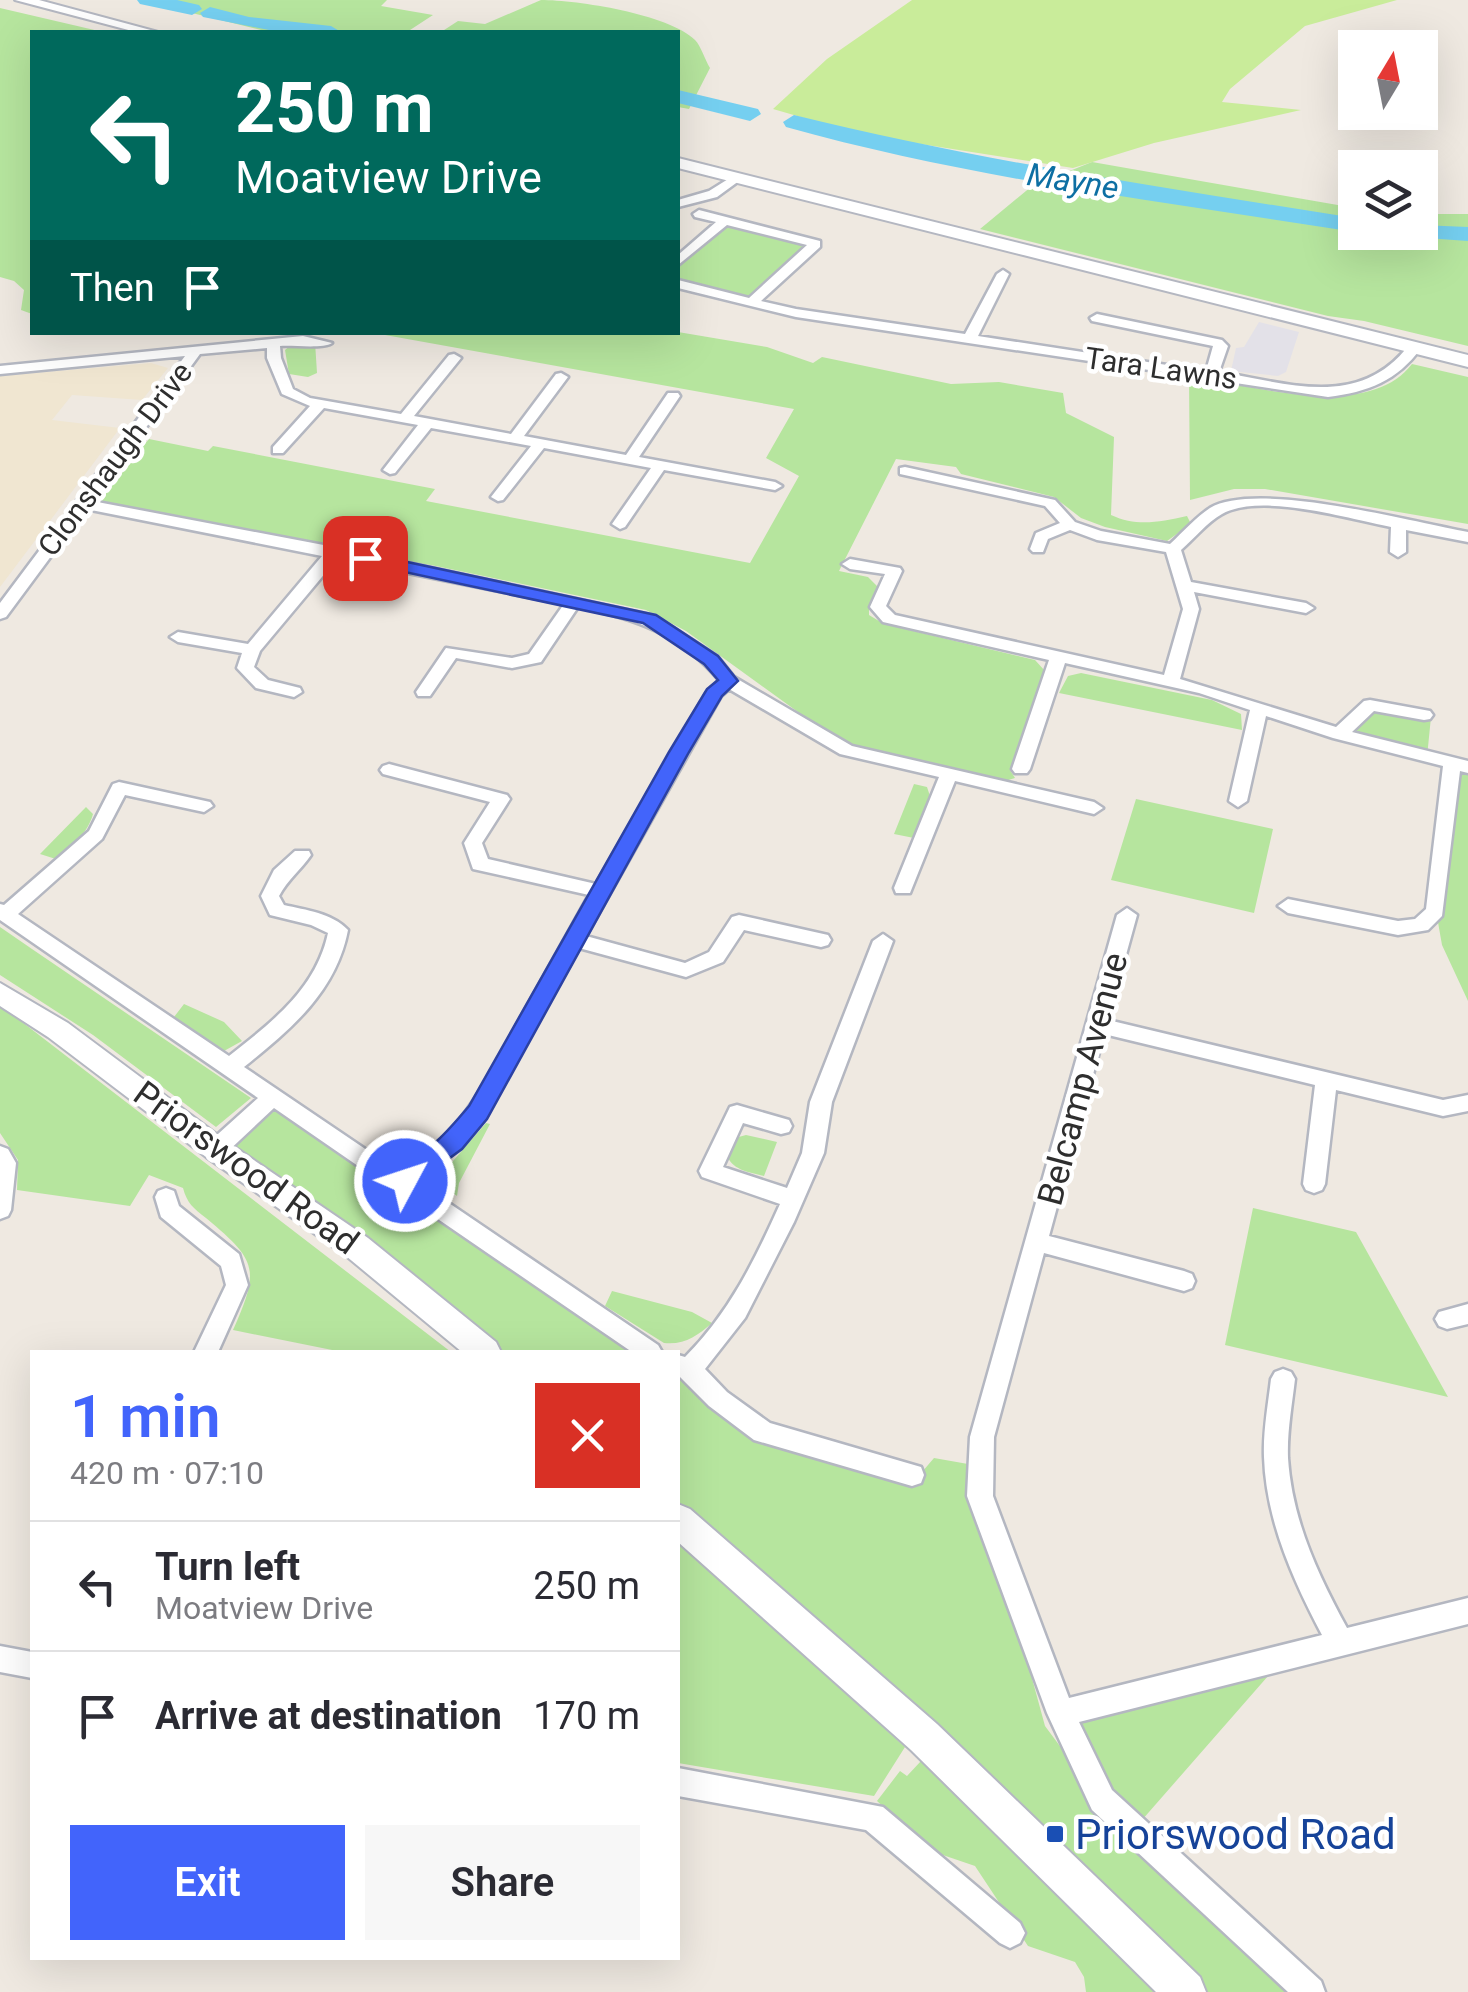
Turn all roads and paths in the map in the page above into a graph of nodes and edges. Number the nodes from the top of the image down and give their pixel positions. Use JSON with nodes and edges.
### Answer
{"nodes":[{"id":1,"x":22,"y":0,"type":"edge"},
{"id":2,"x":143,"y":30,"type":"edge"},
{"id":3,"x":680,"y":164,"type":"edge"},
{"id":4,"x":736,"y":178,"type":"junction"},
{"id":5,"x":680,"y":188,"type":"edge"},
{"id":6,"x":698,"y":198,"type":"junction"},
{"id":7,"x":680,"y":203,"type":"edge"},
{"id":8,"x":699,"y":214,"type":"dead end"},
{"id":9,"x":725,"y":221,"type":"junction"},
{"id":10,"x":680,"y":259,"type":"edge"},
{"id":11,"x":1004,"y":274,"type":"dead end"},
{"id":12,"x":680,"y":285,"type":"edge"},
{"id":13,"x":751,"y":303,"type":"junction"},
{"id":14,"x":1095,"y":319,"type":"dead end"},
{"id":15,"x":969,"y":340,"type":"junction"},
{"id":16,"x":273,"y":344,"type":"junction"},
{"id":17,"x":326,"y":344,"type":"dead end"},
{"id":18,"x":1414,"y":348,"type":"junction"},
{"id":19,"x":195,"y":352,"type":"junction"},
{"id":20,"x":454,"y":358,"type":"dead end"},
{"id":21,"x":1468,"y":361,"type":"edge"},
{"id":22,"x":0,"y":370,"type":"edge"},
{"id":23,"x":1211,"y":376,"type":"junction"},
{"id":24,"x":561,"y":377,"type":"dead end"},
{"id":25,"x":672,"y":396,"type":"dead end"},
{"id":26,"x":320,"y":404,"type":"junction"},
{"id":27,"x":404,"y":419,"type":"junction"},
{"id":28,"x":428,"y":423,"type":"junction"},
{"id":29,"x":514,"y":439,"type":"junction"},
{"id":30,"x":540,"y":444,"type":"junction"},
{"id":31,"x":278,"y":450,"type":"dead end"},
{"id":32,"x":630,"y":460,"type":"junction"},
{"id":33,"x":660,"y":465,"type":"junction"},
{"id":34,"x":390,"y":470,"type":"dead end"},
{"id":35,"x":905,"y":471,"type":"dead end"},
{"id":36,"x":775,"y":486,"type":"dead end"},
{"id":37,"x":498,"y":497,"type":"dead end"},
{"id":38,"x":84,"y":504,"type":"junction"},
{"id":39,"x":620,"y":524,"type":"dead end"},
{"id":40,"x":1070,"y":525,"type":"junction"},
{"id":41,"x":1400,"y":526,"type":"junction"},
{"id":42,"x":1468,"y":537,"type":"edge"},
{"id":43,"x":1038,"y":549,"type":"dead end"},
{"id":44,"x":1173,"y":549,"type":"junction"},
{"id":45,"x":334,"y":552,"type":"junction"},
{"id":46,"x":1398,"y":552,"type":"dead end"},
{"id":47,"x":850,"y":564,"type":"dead end"},
{"id":48,"x":1185,"y":586,"type":"junction"},
{"id":49,"x":574,"y":601,"type":"junction"},
{"id":50,"x":1306,"y":608,"type":"dead end"},
{"id":51,"x":0,"y":614,"type":"edge"},
{"id":52,"x":178,"y":637,"type":"dead end"},
{"id":53,"x":252,"y":650,"type":"junction"},
{"id":54,"x":1058,"y":658,"type":"junction"},
{"id":55,"x":728,"y":681,"type":"junction"},
{"id":56,"x":1172,"y":681,"type":"junction"},
{"id":57,"x":294,"y":692,"type":"dead end"},
{"id":58,"x":424,"y":692,"type":"dead end"},
{"id":59,"x":1259,"y":709,"type":"junction"},
{"id":60,"x":1424,"y":715,"type":"dead end"},
{"id":61,"x":1340,"y":734,"type":"junction"},
{"id":62,"x":1460,"y":766,"type":"edge"},
{"id":63,"x":1021,"y":768,"type":"dead end"},
{"id":64,"x":389,"y":770,"type":"dead end"},
{"id":65,"x":948,"y":776,"type":"junction"},
{"id":66,"x":1238,"y":801,"type":"dead end"},
{"id":67,"x":204,"y":806,"type":"dead end"},
{"id":68,"x":1094,"y":808,"type":"dead end"},
{"id":69,"x":302,"y":855,"type":"dead end"},
{"id":70,"x":903,"y":888,"type":"dead end"},
{"id":71,"x":600,"y":891,"type":"junction"},
{"id":72,"x":1288,"y":906,"type":"dead end"},
{"id":73,"x":3,"y":913,"type":"edge"},
{"id":74,"x":1127,"y":916,"type":"dead end"},
{"id":75,"x":576,"y":940,"type":"junction"},
{"id":76,"x":820,"y":940,"type":"dead end"},
{"id":77,"x":884,"y":941,"type":"dead end"},
{"id":78,"x":0,"y":993,"type":"edge"},
{"id":79,"x":1098,"y":1025,"type":"junction"},
{"id":80,"x":231,"y":1066,"type":"junction"},
{"id":81,"x":1326,"y":1082,"type":"junction"},
{"id":82,"x":274,"y":1096,"type":"junction"},
{"id":83,"x":1468,"y":1103,"type":"edge"},
{"id":84,"x":780,"y":1126,"type":"dead end"},
{"id":85,"x":216,"y":1149,"type":"junction"},
{"id":86,"x":0,"y":1156,"type":"edge"},
{"id":87,"x":405,"y":1173,"type":"junction"},
{"id":88,"x":1314,"y":1184,"type":"dead end"},
{"id":89,"x":166,"y":1197,"type":"dead end"},
{"id":90,"x":794,"y":1200,"type":"junction"},
{"id":91,"x":0,"y":1210,"type":"edge"},
{"id":92,"x":1038,"y":1242,"type":"junction"},
{"id":93,"x":1184,"y":1281,"type":"dead end"},
{"id":94,"x":207,"y":1350,"type":"edge"},
{"id":95,"x":483,"y":1350,"type":"edge"},
{"id":96,"x":647,"y":1350,"type":"edge"},
{"id":97,"x":683,"y":1367,"type":"edge"},
{"id":98,"x":1283,"y":1379,"type":"dead end"},
{"id":99,"x":912,"y":1476,"type":"dead end"},
{"id":100,"x":680,"y":1522,"type":"edge"},
{"id":101,"x":1468,"y":1611,"type":"edge"},
{"id":102,"x":1340,"y":1643,"type":"junction"},
{"id":103,"x":0,"y":1659,"type":"edge"},
{"id":104,"x":30,"y":1664,"type":"edge"},
{"id":105,"x":1061,"y":1714,"type":"junction"},
{"id":106,"x":680,"y":1782,"type":"edge"},
{"id":107,"x":1010,"y":1933,"type":"dead end"},
{"id":108,"x":1185,"y":1992,"type":"edge"},
{"id":109,"x":1310,"y":1992,"type":"edge"}],
"edges":[{"from":1,"to":2,"type":"main road"},
{"from":3,"to":4,"type":"main road"},
{"from":4,"to":6,"type":"street"},
{"from":4,"to":18,"type":"main road"},
{"from":5,"to":6,"type":"street"},
{"from":6,"to":7,"type":"street"},
{"from":8,"to":9,"type":"street"},
{"from":9,"to":10,"type":"street"},
{"from":9,"to":13,"type":"street"},
{"from":11,"to":15,"type":"street"},
{"from":12,"to":13,"type":"street","name":"Tara Lawns"},
{"from":13,"to":15,"type":"street","name":"Tara Lawns"},
{"from":14,"to":23,"type":"street"},
{"from":15,"to":23,"type":"street","name":"Tara Lawns"},
{"from":16,"to":17,"type":"street","name":"Clonshaugh Drive"},
{"from":16,"to":19,"type":"street","name":"Clonshaugh Drive"},
{"from":16,"to":26,"type":"street"},
{"from":18,"to":21,"type":"main road"},
{"from":18,"to":23,"type":"street","name":"Tara Lawns"},
{"from":19,"to":22,"type":"street","name":"Clonshaugh Drive"},
{"from":19,"to":38,"type":"street","name":"Clonshaugh Drive"},
{"from":20,"to":27,"type":"street"},
{"from":24,"to":29,"type":"street"},
{"from":25,"to":32,"type":"street"},
{"from":26,"to":27,"type":"street"},
{"from":26,"to":31,"type":"street"},
{"from":27,"to":28,"type":"street"},
{"from":28,"to":29,"type":"street"},
{"from":28,"to":34,"type":"street"},
{"from":29,"to":30,"type":"street"},
{"from":30,"to":32,"type":"street"},
{"from":30,"to":37,"type":"street"},
{"from":32,"to":33,"type":"street"},
{"from":33,"to":36,"type":"street"},
{"from":33,"to":39,"type":"street"},
{"from":35,"to":40,"type":"street"},
{"from":38,"to":45,"type":"street"},
{"from":38,"to":51,"type":"street","name":"Clonshaugh Drive"},
{"from":40,"to":43,"type":"street"},
{"from":40,"to":44,"type":"street"},
{"from":41,"to":42,"type":"street"},
{"from":41,"to":44,"type":"street"},
{"from":41,"to":46,"type":"street"},
{"from":44,"to":48,"type":"street"},
{"from":45,"to":49,"type":"street"},
{"from":45,"to":53,"type":"street"},
{"from":47,"to":54,"type":"street"},
{"from":48,"to":50,"type":"street"},
{"from":48,"to":56,"type":"street"},
{"from":49,"to":55,"type":"street"},
{"from":49,"to":58,"type":"street"},
{"from":52,"to":53,"type":"street"},
{"from":53,"to":57,"type":"street"},
{"from":54,"to":56,"type":"street"},
{"from":54,"to":63,"type":"street"},
{"from":55,"to":65,"type":"street"},
{"from":55,"to":71,"type":"street"},
{"from":56,"to":59,"type":"street"},
{"from":59,"to":61,"type":"street"},
{"from":59,"to":66,"type":"street"},
{"from":60,"to":61,"type":"street"},
{"from":61,"to":62,"type":"street"},
{"from":62,"to":72,"type":"street"},
{"from":64,"to":71,"type":"street"},
{"from":65,"to":68,"type":"street"},
{"from":65,"to":70,"type":"street"},
{"from":67,"to":73,"type":"street"},
{"from":69,"to":80,"type":"street"},
{"from":71,"to":75,"type":"street"},
{"from":73,"to":80,"type":"street"},
{"from":74,"to":79,"type":"street","name":"Belcamp Avenue"},
{"from":75,"to":76,"type":"street"},
{"from":75,"to":87,"type":"street"},
{"from":77,"to":90,"type":"street"},
{"from":78,"to":85,"type":"main road","name":"Priorswood Road"},
{"from":79,"to":81,"type":"street"},
{"from":79,"to":92,"type":"street","name":"Belcamp Avenue"},
{"from":80,"to":82,"type":"street"},
{"from":81,"to":83,"type":"street"},
{"from":81,"to":88,"type":"street"},
{"from":82,"to":85,"type":"street"},
{"from":82,"to":87,"type":"street"},
{"from":84,"to":90,"type":"street"},
{"from":85,"to":95,"type":"main road","name":"Priorswood Road"},
{"from":86,"to":91,"type":"street"},
{"from":87,"to":96,"type":"street"},
{"from":89,"to":94,"type":"street"},
{"from":90,"to":97,"type":"street"},
{"from":92,"to":93,"type":"street","name":"Belcamp Avenue"},
{"from":92,"to":105,"type":"street","name":"Belcamp Avenue"},
{"from":97,"to":99,"type":"street"},
{"from":98,"to":102,"type":"street"},
{"from":100,"to":108,"type":"main road"},
{"from":101,"to":102,"type":"street"},
{"from":102,"to":105,"type":"street"},
{"from":103,"to":104,"type":"street"},
{"from":105,"to":109,"type":"street","name":"Belcamp Avenue"},
{"from":106,"to":107,"type":"street"}]}
